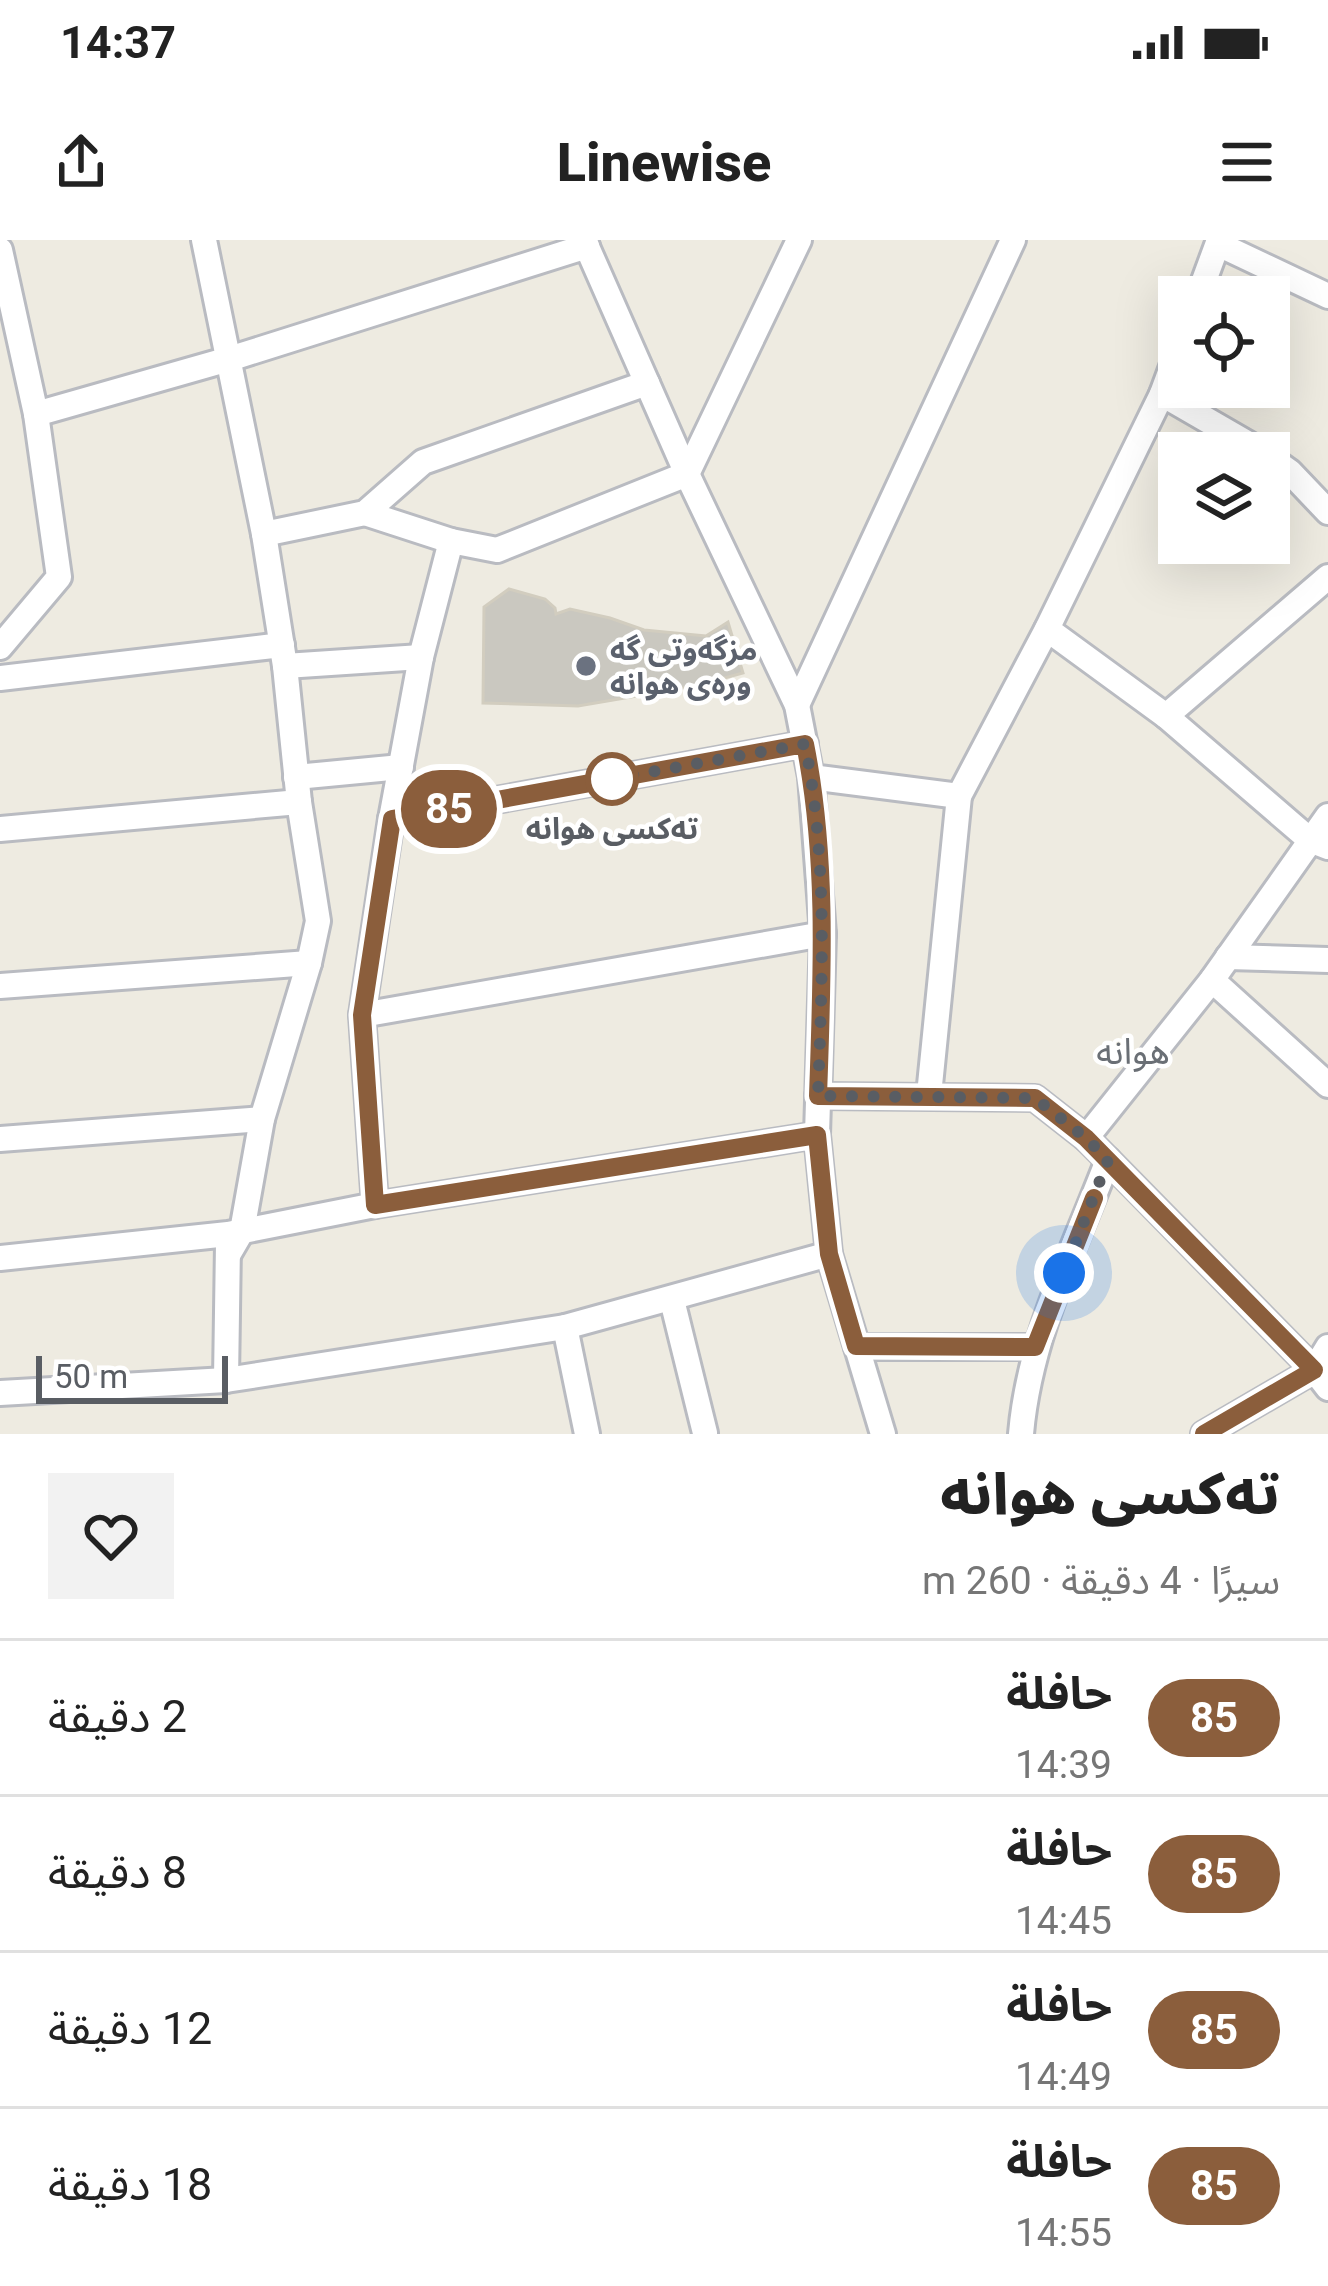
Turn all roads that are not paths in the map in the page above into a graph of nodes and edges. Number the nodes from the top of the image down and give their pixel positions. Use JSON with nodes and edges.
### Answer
{"nodes":[{"id":1,"x":204,"y":240,"type":"edge"},
{"id":2,"x":799,"y":240,"type":"edge"},
{"id":3,"x":1012,"y":240,"type":"edge"},
{"id":4,"x":1219,"y":242,"type":"edge"},
{"id":5,"x":585,"y":243,"type":"edge"},
{"id":6,"x":0,"y":250,"type":"edge"},
{"id":7,"x":1206,"y":276,"type":"edge"},
{"id":8,"x":1328,"y":296,"type":"edge"},
{"id":9,"x":8,"y":325,"type":"edge"},
{"id":10,"x":229,"y":359,"type":"junction"},
{"id":11,"x":647,"y":383,"type":"junction"},
{"id":12,"x":1158,"y":402,"type":"edge"},
{"id":13,"x":1186,"y":408,"type":"edge"},
{"id":14,"x":36,"y":414,"type":"junction"},
{"id":15,"x":1227,"y":432,"type":"edge"},
{"id":16,"x":1290,"y":471,"type":"edge"},
{"id":17,"x":687,"y":474,"type":"junction"},
{"id":18,"x":1328,"y":512,"type":"edge"},
{"id":19,"x":365,"y":513,"type":"junction"},
{"id":20,"x":264,"y":534,"type":"junction"},
{"id":21,"x":451,"y":541,"type":"junction"},
{"id":22,"x":1328,"y":577,"type":"edge"},
{"id":23,"x":1047,"y":629,"type":"junction"},
{"id":24,"x":0,"y":647,"type":"edge"},
{"id":25,"x":284,"y":656,"type":"junction"},
{"id":26,"x":421,"y":657,"type":"junction"},
{"id":27,"x":0,"y":678,"type":"edge"},
{"id":28,"x":797,"y":705,"type":"junction"},
{"id":29,"x":1166,"y":716,"type":"junction"},
{"id":30,"x":805,"y":744,"type":"junction"},
{"id":31,"x":401,"y":767,"type":"junction"},
{"id":32,"x":811,"y":777,"type":"junction"},
{"id":33,"x":297,"y":789,"type":"junction"},
{"id":34,"x":959,"y":796,"type":"junction"},
{"id":35,"x":1328,"y":817,"type":"edge"},
{"id":36,"x":392,"y":819,"type":"junction"},
{"id":37,"x":0,"y":830,"type":"edge"},
{"id":38,"x":1319,"y":844,"type":"edge"},
{"id":39,"x":823,"y":934,"type":"junction"},
{"id":40,"x":1228,"y":957,"type":"junction"},
{"id":41,"x":1328,"y":960,"type":"edge"},
{"id":42,"x":310,"y":963,"type":"junction"},
{"id":43,"x":1212,"y":980,"type":"junction"},
{"id":44,"x":0,"y":986,"type":"edge"},
{"id":45,"x":362,"y":1015,"type":"junction"},
{"id":46,"x":1328,"y":1084,"type":"edge"},
{"id":47,"x":929,"y":1095,"type":"junction"},
{"id":48,"x":818,"y":1096,"type":"junction"},
{"id":49,"x":262,"y":1119,"type":"junction"},
{"id":50,"x":817,"y":1135,"type":"junction"},
{"id":51,"x":0,"y":1138,"type":"edge"},
{"id":52,"x":1086,"y":1138,"type":"junction"},
{"id":53,"x":1108,"y":1160,"type":"junction"},
{"id":54,"x":375,"y":1205,"type":"junction"},
{"id":55,"x":236,"y":1232,"type":"junction"},
{"id":56,"x":829,"y":1254,"type":"junction"},
{"id":57,"x":0,"y":1258,"type":"edge"},
{"id":58,"x":672,"y":1300,"type":"junction"},
{"id":59,"x":565,"y":1327,"type":"junction"},
{"id":60,"x":856,"y":1346,"type":"junction"},
{"id":61,"x":1035,"y":1347,"type":"junction"},
{"id":62,"x":1328,"y":1347,"type":"edge"},
{"id":63,"x":1321,"y":1379,"type":"edge"},
{"id":64,"x":226,"y":1380,"type":"junction"},
{"id":65,"x":0,"y":1393,"type":"edge"},
{"id":66,"x":705,"y":1433,"type":"edge"},
{"id":67,"x":587,"y":1434,"type":"edge"},
{"id":68,"x":883,"y":1434,"type":"edge"},
{"id":69,"x":1021,"y":1434,"type":"edge"},
{"id":70,"x":1204,"y":1434,"type":"edge"}],
"edges":[{"from":1,"to":10,"type":"street"},
{"from":2,"to":17,"type":"street"},
{"from":3,"to":28,"type":"street"},
{"from":4,"to":7,"type":"street"},
{"from":4,"to":8,"type":"street"},
{"from":5,"to":10,"type":"street"},
{"from":5,"to":11,"type":"street"},
{"from":6,"to":9,"type":"street"},
{"from":9,"to":14,"type":"street"},
{"from":10,"to":14,"type":"street"},
{"from":10,"to":20,"type":"street"},
{"from":11,"to":17,"type":"street"},
{"from":11,"to":19,"type":"street"},
{"from":12,"to":23,"type":"street"},
{"from":13,"to":15,"type":"street"},
{"from":14,"to":24,"type":"street"},
{"from":16,"to":18,"type":"street"},
{"from":17,"to":21,"type":"street"},
{"from":17,"to":28,"type":"street"},
{"from":19,"to":20,"type":"street"},
{"from":19,"to":21,"type":"street"},
{"from":20,"to":25,"type":"street"},
{"from":21,"to":26,"type":"street"},
{"from":22,"to":29,"type":"street"},
{"from":23,"to":29,"type":"street"},
{"from":23,"to":34,"type":"street"},
{"from":25,"to":26,"type":"street"},
{"from":25,"to":27,"type":"street"},
{"from":25,"to":33,"type":"street"},
{"from":26,"to":31,"type":"street"},
{"from":28,"to":30,"type":"street"},
{"from":29,"to":38,"type":"street"},
{"from":30,"to":32,"type":"street"},
{"from":30,"to":36,"type":"street"},
{"from":31,"to":33,"type":"street"},
{"from":31,"to":36,"type":"street"},
{"from":32,"to":34,"type":"street"},
{"from":32,"to":39,"type":"street"},
{"from":33,"to":37,"type":"street"},
{"from":33,"to":42,"type":"street"},
{"from":34,"to":47,"type":"street"},
{"from":35,"to":38,"type":"street"},
{"from":36,"to":45,"type":"street"},
{"from":38,"to":40,"type":"street"},
{"from":39,"to":45,"type":"street"},
{"from":39,"to":48,"type":"street"},
{"from":40,"to":41,"type":"street"},
{"from":40,"to":43,"type":"street"},
{"from":42,"to":44,"type":"street"},
{"from":42,"to":49,"type":"street"},
{"from":43,"to":46,"type":"street"},
{"from":43,"to":52,"type":"street"},
{"from":45,"to":54,"type":"street"},
{"from":47,"to":48,"type":"street"},
{"from":47,"to":52,"type":"street"},
{"from":48,"to":50,"type":"street"},
{"from":49,"to":51,"type":"street"},
{"from":49,"to":55,"type":"street"},
{"from":50,"to":54,"type":"street"},
{"from":50,"to":56,"type":"street"},
{"from":52,"to":53,"type":"street"},
{"from":53,"to":61,"type":"street"},
{"from":53,"to":63,"type":"street"},
{"from":54,"to":55,"type":"street"},
{"from":55,"to":57,"type":"street"},
{"from":55,"to":64,"type":"street"},
{"from":56,"to":58,"type":"street"},
{"from":56,"to":60,"type":"street"},
{"from":58,"to":59,"type":"street"},
{"from":58,"to":66,"type":"street"},
{"from":59,"to":64,"type":"street"},
{"from":59,"to":67,"type":"street"},
{"from":60,"to":61,"type":"street"},
{"from":60,"to":68,"type":"street"},
{"from":61,"to":69,"type":"street"},
{"from":62,"to":63,"type":"street"},
{"from":63,"to":70,"type":"street"},
{"from":64,"to":65,"type":"street"}]}
